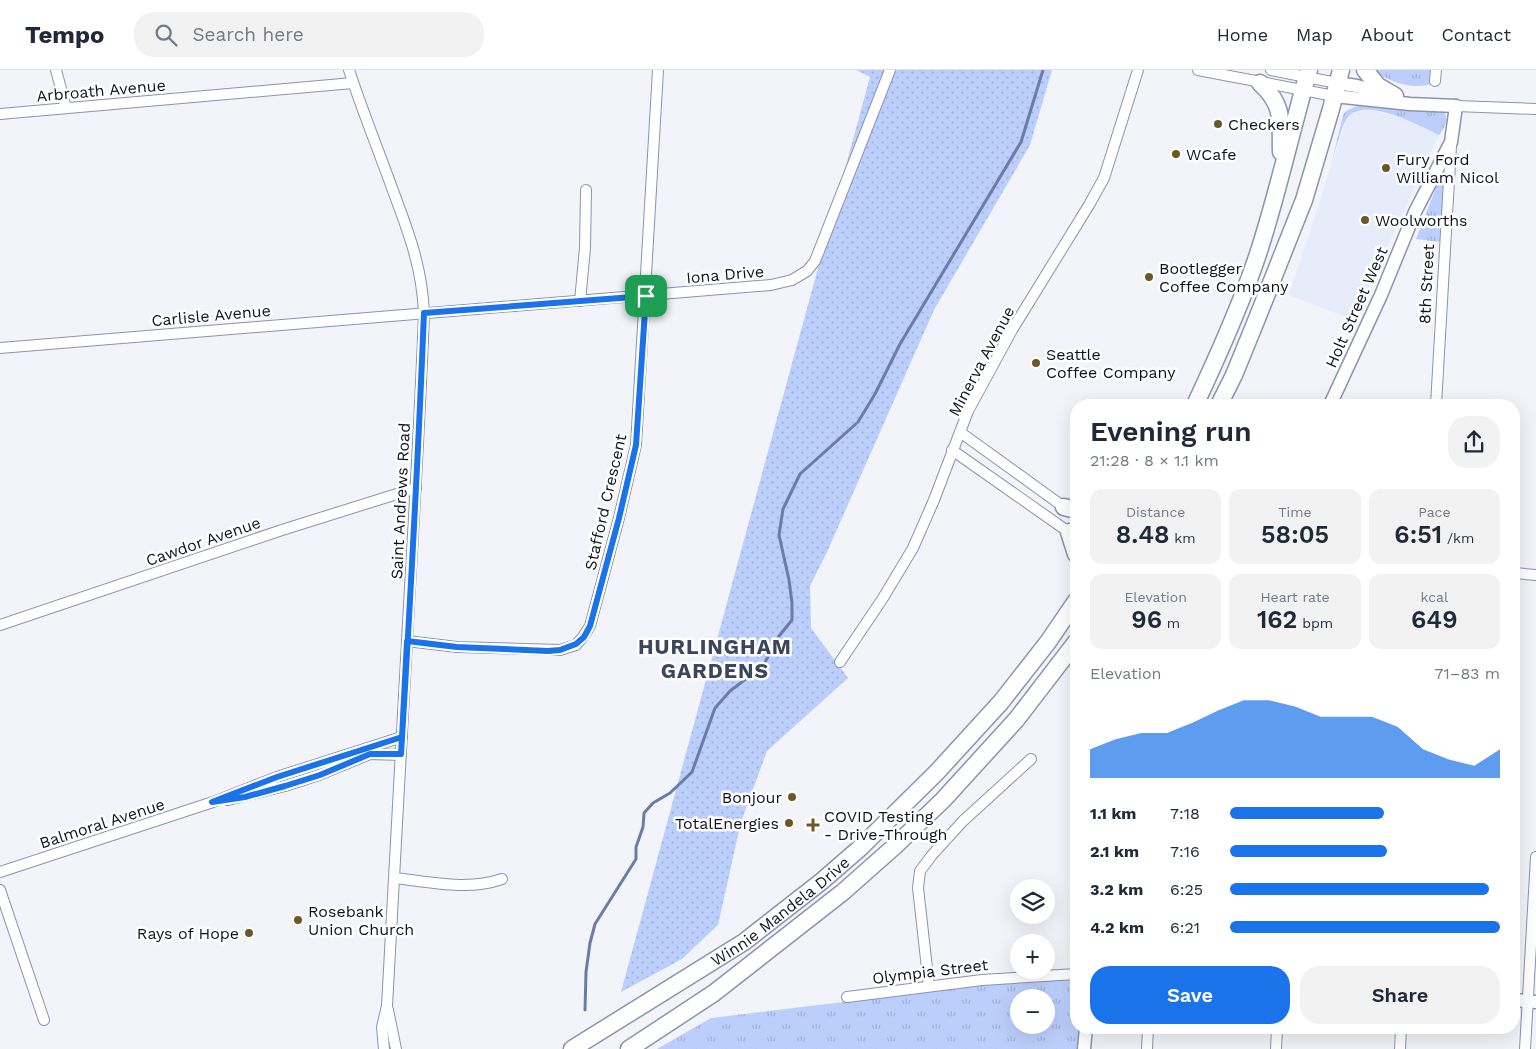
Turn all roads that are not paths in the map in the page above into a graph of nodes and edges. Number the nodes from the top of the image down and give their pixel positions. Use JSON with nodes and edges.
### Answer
{"nodes":[{"id":1,"x":56,"y":70,"type":"edge"},
{"id":2,"x":348,"y":70,"type":"edge"},
{"id":3,"x":658,"y":70,"type":"edge"},
{"id":4,"x":890,"y":70,"type":"edge"},
{"id":5,"x":1138,"y":70,"type":"edge"},
{"id":6,"x":1198,"y":70,"type":"edge"},
{"id":7,"x":1364,"y":70,"type":"edge"},
{"id":8,"x":1265,"y":76,"type":"edge"},
{"id":9,"x":1306,"y":80,"type":"edge"},
{"id":10,"x":353,"y":83,"type":"junction"},
{"id":11,"x":1337,"y":83,"type":"edge"},
{"id":12,"x":1395,"y":96,"type":"junction"},
{"id":13,"x":1456,"y":106,"type":"junction"},
{"id":14,"x":66,"y":108,"type":"junction"},
{"id":15,"x":1536,"y":110,"type":"edge"},
{"id":16,"x":0,"y":114,"type":"edge"},
{"id":17,"x":1451,"y":142,"type":"junction"},
{"id":18,"x":586,"y":190,"type":"dead end"},
{"id":19,"x":1268,"y":220,"type":"junction"},
{"id":20,"x":646,"y":296,"type":"junction"},
{"id":21,"x":580,"y":301,"type":"junction"},
{"id":22,"x":424,"y":313,"type":"junction"},
{"id":23,"x":0,"y":348,"type":"edge"},
{"id":24,"x":1197,"y":399,"type":"edge"},
{"id":25,"x":1222,"y":399,"type":"edge"},
{"id":26,"x":1333,"y":399,"type":"edge"},
{"id":27,"x":1436,"y":399,"type":"edge"},
{"id":28,"x":960,"y":432,"type":"junction"},
{"id":29,"x":952,"y":450,"type":"junction"},
{"id":30,"x":416,"y":488,"type":"junction"},
{"id":31,"x":1070,"y":510,"type":"edge"},
{"id":32,"x":1070,"y":534,"type":"edge"},
{"id":33,"x":1520,"y":573,"type":"edge"},
{"id":34,"x":1536,"y":574,"type":"edge"},
{"id":35,"x":1070,"y":610,"type":"edge"},
{"id":36,"x":0,"y":625,"type":"edge"},
{"id":37,"x":407,"y":641,"type":"junction"},
{"id":38,"x":1070,"y":650,"type":"edge"},
{"id":39,"x":840,"y":662,"type":"dead end"},
{"id":40,"x":402,"y":737,"type":"junction"},
{"id":41,"x":401,"y":754,"type":"junction"},
{"id":42,"x":1031,"y":759,"type":"dead end"},
{"id":43,"x":304,"y":768,"type":"junction"},
{"id":44,"x":308,"y":779,"type":"junction"},
{"id":45,"x":212,"y":802,"type":"junction"},
{"id":46,"x":1536,"y":857,"type":"edge"},
{"id":47,"x":0,"y":872,"type":"edge"},
{"id":48,"x":395,"y":878,"type":"junction"},
{"id":49,"x":502,"y":879,"type":"dead end"},
{"id":50,"x":0,"y":890,"type":"edge"},
{"id":51,"x":1070,"y":974,"type":"edge"},
{"id":52,"x":929,"y":986,"type":"junction"},
{"id":53,"x":847,"y":997,"type":"dead end"},
{"id":54,"x":1532,"y":1002,"type":"edge"},
{"id":55,"x":387,"y":1006,"type":"junction"},
{"id":56,"x":44,"y":1020,"type":"dead end"},
{"id":57,"x":1085,"y":1034,"type":"edge"},
{"id":58,"x":1148,"y":1034,"type":"edge"},
{"id":59,"x":1277,"y":1034,"type":"edge"},
{"id":60,"x":1401,"y":1034,"type":"edge"},
{"id":61,"x":384,"y":1049,"type":"edge"},
{"id":62,"x":396,"y":1049,"type":"edge"},
{"id":63,"x":572,"y":1049,"type":"edge"},
{"id":64,"x":629,"y":1049,"type":"edge"},
{"id":65,"x":1084,"y":1049,"type":"edge"},
{"id":66,"x":1147,"y":1049,"type":"edge"},
{"id":67,"x":1276,"y":1049,"type":"edge"},
{"id":68,"x":1400,"y":1049,"type":"edge"},
{"id":69,"x":1525,"y":1049,"type":"edge"}],
"edges":[{"from":1,"to":14,"type":"street"},
{"from":2,"to":10,"type":"street","name":"Saint Andrews Road"},
{"from":3,"to":20,"type":"street","name":"Stafford Crescent"},
{"from":4,"to":20,"type":"street","name":"Iona Drive"},
{"from":5,"to":28,"type":"street","name":"Minerva Avenue"},
{"from":6,"to":8,"type":"street"},
{"from":7,"to":12,"type":"main road"},
{"from":8,"to":9,"type":"street"},
{"from":8,"to":9,"type":"street"},
{"from":8,"to":19,"type":"main road"},
{"from":9,"to":11,"type":"street"},
{"from":9,"to":19,"type":"main road"},
{"from":10,"to":14,"type":"street","name":"Arbroath Avenue"},
{"from":10,"to":22,"type":"street","name":"Saint Andrews Road"},
{"from":11,"to":12,"type":"street"},
{"from":11,"to":13,"type":"street"},
{"from":11,"to":25,"type":"main road"},
{"from":12,"to":13,"type":"street"},
{"from":13,"to":15,"type":"street"},
{"from":13,"to":17,"type":"street","name":"8th Street"},
{"from":14,"to":16,"type":"street","name":"Arbroath Avenue"},
{"from":17,"to":26,"type":"street","name":"Holt Street West"},
{"from":17,"to":27,"type":"street","name":"8th Street"},
{"from":18,"to":21,"type":"street"},
{"from":19,"to":24,"type":"main road"},
{"from":20,"to":21,"type":"street","name":"Iona Drive"},
{"from":20,"to":37,"type":"street","name":"Stafford Crescent"},
{"from":21,"to":22,"type":"street","name":"Iona Drive"},
{"from":22,"to":23,"type":"street","name":"Carlisle Avenue"},
{"from":22,"to":30,"type":"street","name":"Saint Andrews Road"},
{"from":28,"to":29,"type":"street","name":"Minerva Avenue"},
{"from":28,"to":31,"type":"street"},
{"from":29,"to":32,"type":"street"},
{"from":29,"to":39,"type":"street","name":"Minerva Avenue"},
{"from":30,"to":36,"type":"street","name":"Cawdor Avenue"},
{"from":30,"to":37,"type":"street","name":"Saint Andrews Road"},
{"from":33,"to":34,"type":"street"},
{"from":35,"to":63,"type":"main road","name":"Winnie Mandela Drive"},
{"from":37,"to":40,"type":"street","name":"Saint Andrews Road"},
{"from":38,"to":64,"type":"main road","name":"Winnie Mandela Drive"},
{"from":40,"to":41,"type":"street","name":"Saint Andrews Road"},
{"from":40,"to":43,"type":"street","name":"Balmoral Avenue"},
{"from":41,"to":44,"type":"street","name":"Balmoral Avenue"},
{"from":41,"to":48,"type":"street","name":"Saint Andrews Road"},
{"from":42,"to":52,"type":"street"},
{"from":43,"to":44,"type":"street"},
{"from":43,"to":45,"type":"street","name":"Balmoral Avenue"},
{"from":44,"to":45,"type":"street","name":"Balmoral Avenue"},
{"from":45,"to":47,"type":"street","name":"Balmoral Avenue"},
{"from":46,"to":54,"type":"street"},
{"from":48,"to":49,"type":"street"},
{"from":48,"to":55,"type":"street","name":"Saint Andrews Road"},
{"from":50,"to":56,"type":"street"},
{"from":51,"to":52,"type":"street","name":"Olympia Street"},
{"from":52,"to":53,"type":"street","name":"Olympia Street"},
{"from":54,"to":69,"type":"street"},
{"from":55,"to":61,"type":"street","name":"Saint Andrews Road"},
{"from":55,"to":62,"type":"street","name":"Saint Andrews Road"},
{"from":57,"to":65,"type":"street"},
{"from":58,"to":66,"type":"street"},
{"from":59,"to":67,"type":"street"},
{"from":60,"to":68,"type":"street"}]}
